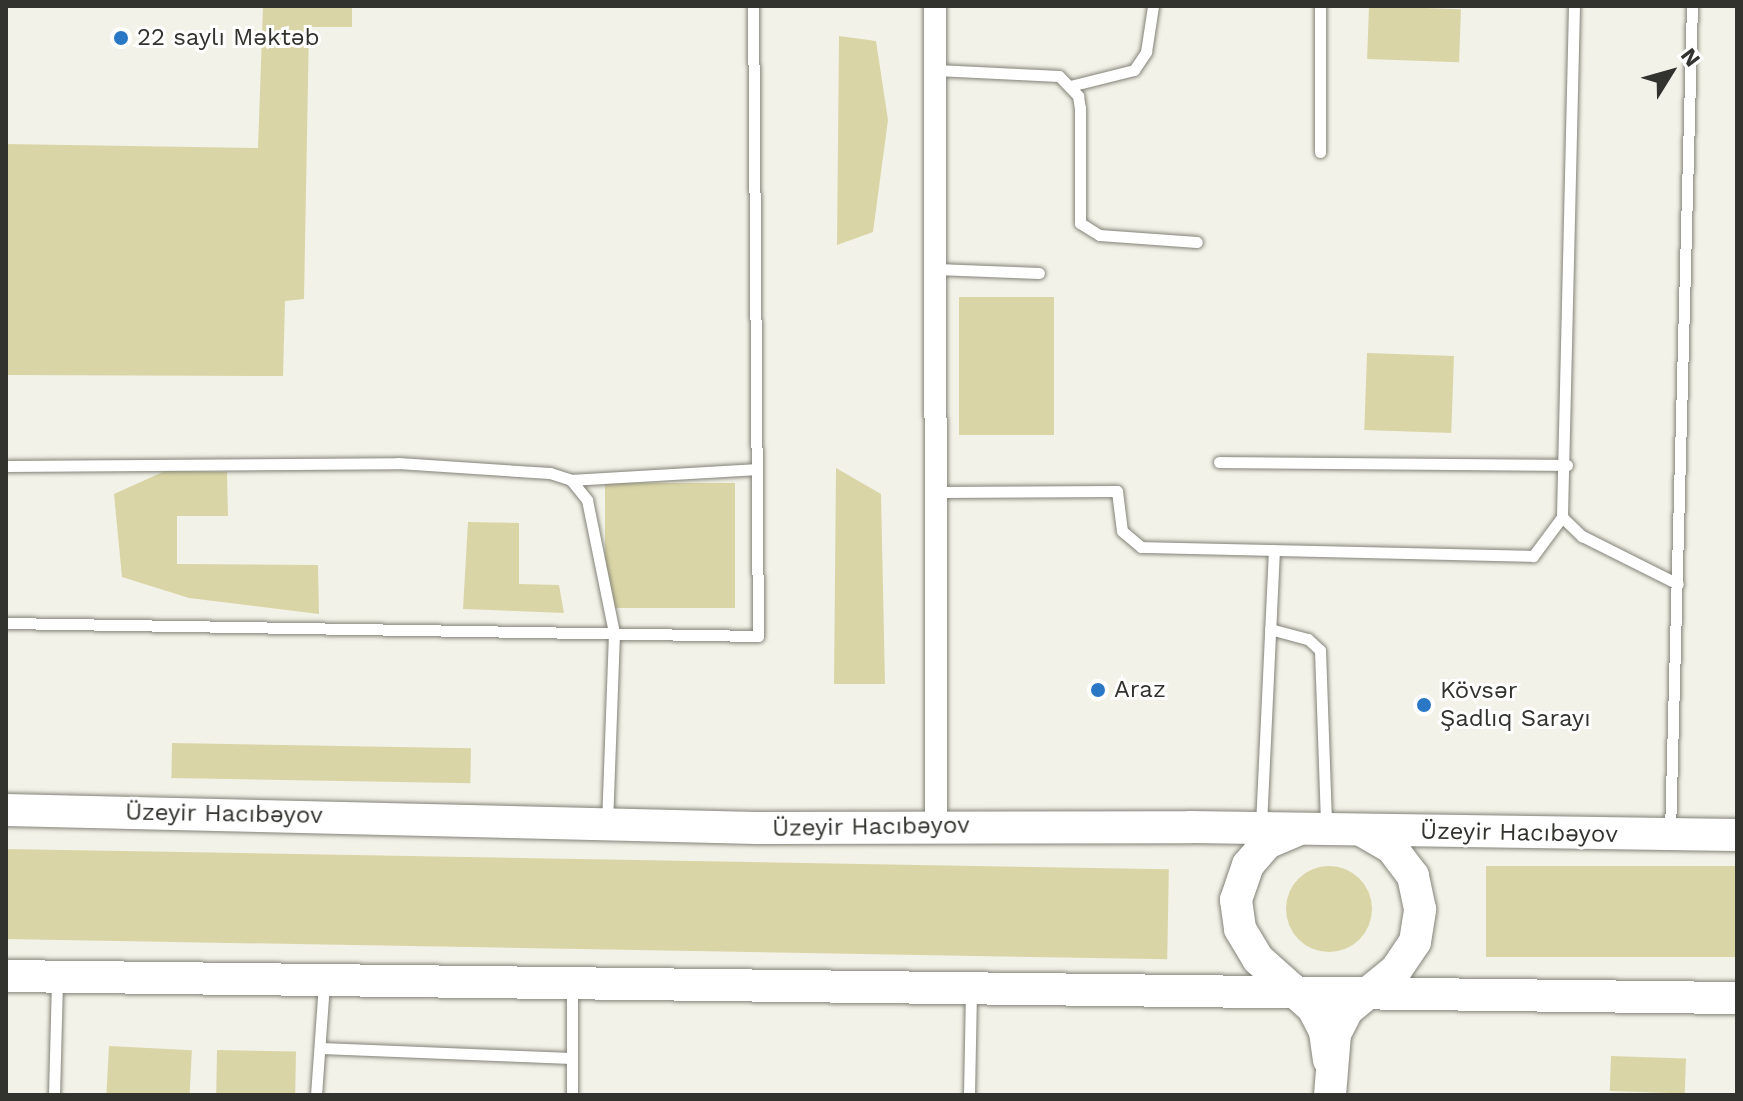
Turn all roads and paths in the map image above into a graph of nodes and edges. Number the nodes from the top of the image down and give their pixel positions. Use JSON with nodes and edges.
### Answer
{"nodes":[{"id":1,"x":753,"y":6,"type":"edge"},
{"id":2,"x":935,"y":6,"type":"edge"},
{"id":3,"x":1153,"y":6,"type":"edge"},
{"id":4,"x":1320,"y":6,"type":"edge"},
{"id":5,"x":1574,"y":6,"type":"edge"},
{"id":6,"x":1692,"y":6,"type":"edge"},
{"id":7,"x":936,"y":70,"type":"junction"},
{"id":8,"x":1070,"y":86,"type":"junction"},
{"id":9,"x":1320,"y":152,"type":"dead end"},
{"id":10,"x":1197,"y":242,"type":"dead end"},
{"id":11,"x":936,"y":269,"type":"junction"},
{"id":12,"x":1039,"y":273,"type":"dead end"},
{"id":13,"x":1219,"y":462,"type":"dead end"},
{"id":14,"x":1567,"y":465,"type":"junction"},
{"id":15,"x":6,"y":466,"type":"edge"},
{"id":16,"x":757,"y":469,"type":"junction"},
{"id":17,"x":571,"y":480,"type":"junction"},
{"id":18,"x":936,"y":492,"type":"junction"},
{"id":19,"x":1562,"y":517,"type":"junction"},
{"id":20,"x":1274,"y":550,"type":"junction"},
{"id":21,"x":1678,"y":584,"type":"junction"},
{"id":22,"x":6,"y":623,"type":"edge"},
{"id":23,"x":1270,"y":629,"type":"junction"},
{"id":24,"x":614,"y":633,"type":"junction"},
{"id":25,"x":6,"y":810,"type":"edge"},
{"id":26,"x":607,"y":821,"type":"junction"},
{"id":27,"x":936,"y":825,"type":"junction"},
{"id":28,"x":1261,"y":828,"type":"junction"},
{"id":29,"x":1312,"y":830,"type":"junction"},
{"id":30,"x":1363,"y":831,"type":"junction"},
{"id":31,"x":1670,"y":835,"type":"junction"},
{"id":32,"x":1737,"y":835,"type":"edge"},
{"id":33,"x":6,"y":976,"type":"edge"},
{"id":34,"x":57,"y":976,"type":"junction"},
{"id":35,"x":324,"y":982,"type":"junction"},
{"id":36,"x":572,"y":983,"type":"junction"},
{"id":37,"x":971,"y":988,"type":"junction"},
{"id":38,"x":1296,"y":992,"type":"junction"},
{"id":39,"x":1368,"y":993,"type":"junction"},
{"id":40,"x":1737,"y":998,"type":"edge"},
{"id":41,"x":320,"y":1048,"type":"junction"},
{"id":42,"x":572,"y":1058,"type":"junction"},
{"id":43,"x":1330,"y":1083,"type":"edge"},
{"id":44,"x":54,"y":1095,"type":"edge"},
{"id":45,"x":316,"y":1095,"type":"edge"},
{"id":46,"x":572,"y":1095,"type":"edge"},
{"id":47,"x":969,"y":1095,"type":"edge"}],
"edges":[{"from":1,"to":16,"type":"lane"},
{"from":2,"to":7,"type":"street"},
{"from":3,"to":8,"type":"lane"},
{"from":4,"to":9,"type":"lane"},
{"from":5,"to":14,"type":"lane"},
{"from":6,"to":21,"type":"lane"},
{"from":7,"to":8,"type":"lane"},
{"from":7,"to":11,"type":"street"},
{"from":8,"to":10,"type":"lane"},
{"from":11,"to":12,"type":"lane"},
{"from":11,"to":18,"type":"street"},
{"from":13,"to":14,"type":"lane"},
{"from":14,"to":19,"type":"lane"},
{"from":15,"to":17,"type":"lane"},
{"from":16,"to":17,"type":"lane"},
{"from":16,"to":24,"type":"lane"},
{"from":17,"to":24,"type":"lane"},
{"from":18,"to":20,"type":"lane"},
{"from":18,"to":27,"type":"street"},
{"from":19,"to":20,"type":"lane"},
{"from":19,"to":21,"type":"lane"},
{"from":20,"to":23,"type":"lane"},
{"from":21,"to":31,"type":"lane"},
{"from":22,"to":24,"type":"lane"},
{"from":23,"to":28,"type":"lane"},
{"from":23,"to":29,"type":"lane"},
{"from":24,"to":26,"type":"lane"},
{"from":25,"to":26,"type":"main road","name":"Üzeyir Hacıbəyov"},
{"from":26,"to":27,"type":"main road","name":"Üzeyir Hacıbəyov"},
{"from":27,"to":28,"type":"main road","name":"Üzeyir Hacıbəyov"},
{"from":28,"to":29,"type":"main road","name":"Üzeyir Hacıbəyov"},
{"from":29,"to":30,"type":"main road","name":"Üzeyir Hacıbəyov"},
{"from":29,"to":38,"type":"main road"},
{"from":30,"to":31,"type":"main road","name":"Üzeyir Hacıbəyov"},
{"from":30,"to":39,"type":"main road"},
{"from":31,"to":32,"type":"main road","name":"Üzeyir Hacıbəyov"},
{"from":33,"to":34,"type":"main road"},
{"from":34,"to":35,"type":"main road"},
{"from":34,"to":44,"type":"lane"},
{"from":35,"to":36,"type":"main road"},
{"from":35,"to":41,"type":"lane"},
{"from":36,"to":37,"type":"main road"},
{"from":36,"to":42,"type":"lane"},
{"from":37,"to":38,"type":"main road"},
{"from":37,"to":47,"type":"lane"},
{"from":38,"to":39,"type":"main road"},
{"from":38,"to":43,"type":"main road"},
{"from":39,"to":40,"type":"main road"},
{"from":39,"to":43,"type":"main road"},
{"from":41,"to":42,"type":"lane"},
{"from":41,"to":45,"type":"lane"},
{"from":42,"to":46,"type":"lane"}]}
